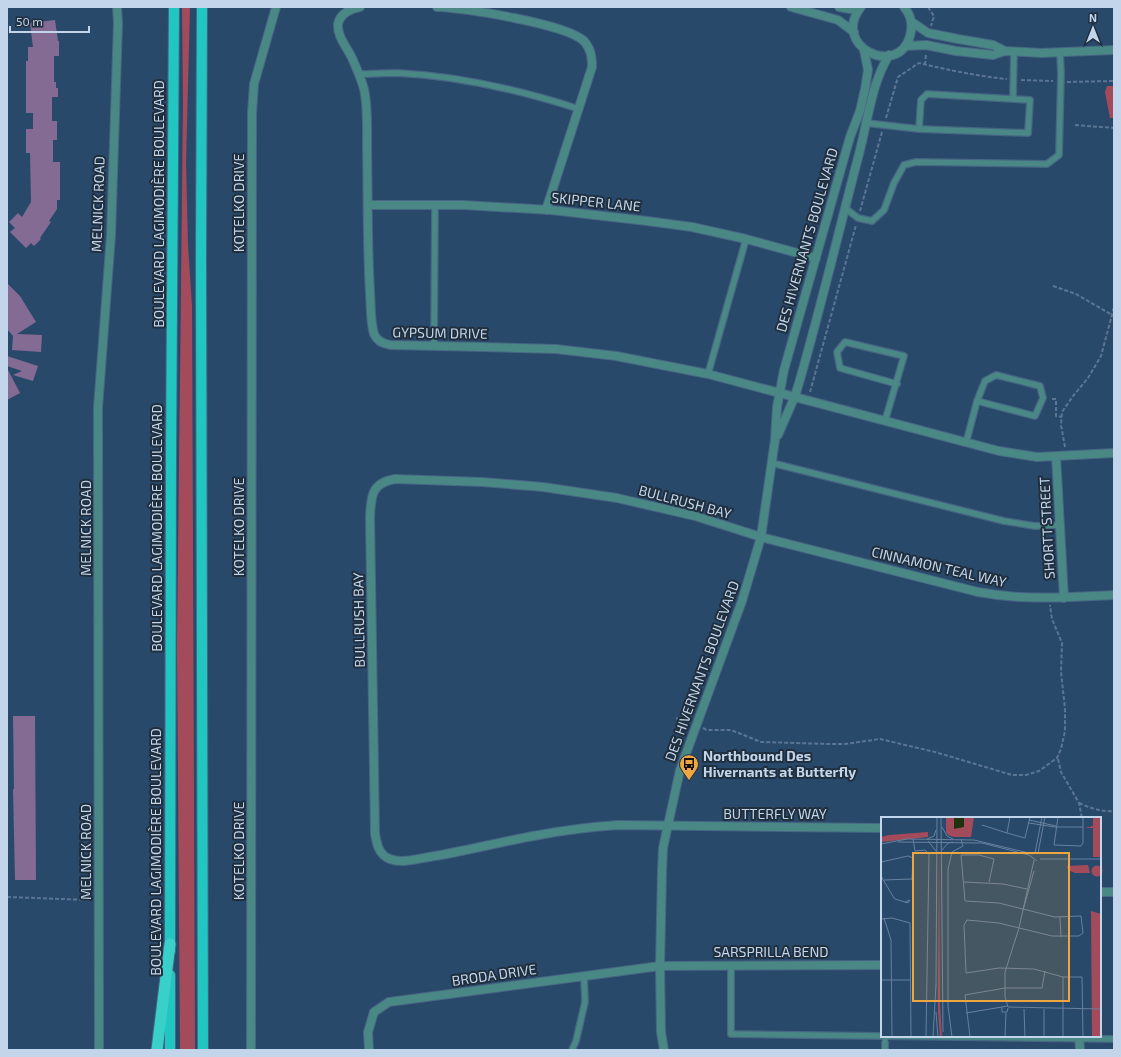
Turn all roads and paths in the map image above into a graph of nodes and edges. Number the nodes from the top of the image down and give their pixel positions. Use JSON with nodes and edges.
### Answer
{"nodes":[{"id":1,"x":117,"y":7,"type":"edge"},
{"id":2,"x":174,"y":7,"type":"edge"},
{"id":3,"x":276,"y":7,"type":"edge"},
{"id":4,"x":360,"y":7,"type":"edge"},
{"id":5,"x":438,"y":7,"type":"edge"},
{"id":6,"x":791,"y":7,"type":"edge"},
{"id":7,"x":839,"y":7,"type":"edge"},
{"id":8,"x":904,"y":7,"type":"edge"},
{"id":9,"x":860,"y":8,"type":"edge"},
{"id":10,"x":202,"y":9,"type":"edge"},
{"id":11,"x":912,"y":22,"type":"junction"},
{"id":12,"x":854,"y":32,"type":"junction"},
{"id":13,"x":905,"y":46,"type":"junction"},
{"id":14,"x":1114,"y":50,"type":"edge"},
{"id":15,"x":866,"y":51,"type":"junction"},
{"id":16,"x":1005,"y":51,"type":"junction"},
{"id":17,"x":1014,"y":51,"type":"junction"},
{"id":18,"x":1060,"y":52,"type":"junction"},
{"id":19,"x":889,"y":55,"type":"junction"},
{"id":20,"x":358,"y":74,"type":"junction"},
{"id":21,"x":1012,"y":99,"type":"junction"},
{"id":22,"x":579,"y":109,"type":"junction"},
{"id":23,"x":866,"y":123,"type":"junction"},
{"id":24,"x":1075,"y":125,"type":"dead end"},
{"id":25,"x":1114,"y":128,"type":"edge"},
{"id":26,"x":919,"y":129,"type":"junction"},
{"id":27,"x":369,"y":205,"type":"junction"},
{"id":28,"x":435,"y":205,"type":"junction"},
{"id":29,"x":845,"y":208,"type":"junction"},
{"id":30,"x":546,"y":210,"type":"junction"},
{"id":31,"x":746,"y":239,"type":"junction"},
{"id":32,"x":816,"y":258,"type":"junction"},
{"id":33,"x":1053,"y":286,"type":"dead end"},
{"id":34,"x":1114,"y":307,"type":"edge"},
{"id":35,"x":1113,"y":316,"type":"edge"},
{"id":36,"x":434,"y":346,"type":"junction"},
{"id":37,"x":708,"y":374,"type":"junction"},
{"id":38,"x":897,"y":384,"type":"junction"},
{"id":39,"x":780,"y":392,"type":"junction"},
{"id":40,"x":795,"y":396,"type":"junction"},
{"id":41,"x":1052,"y":399,"type":"dead end"},
{"id":42,"x":977,"y":401,"type":"junction"},
{"id":43,"x":1062,"y":417,"type":"junction"},
{"id":44,"x":885,"y":421,"type":"junction"},
{"id":45,"x":775,"y":440,"type":"junction"},
{"id":46,"x":966,"y":442,"type":"junction"},
{"id":47,"x":1114,"y":453,"type":"edge"},
{"id":48,"x":1056,"y":456,"type":"junction"},
{"id":49,"x":1066,"y":456,"type":"junction"},
{"id":50,"x":772,"y":463,"type":"junction"},
{"id":51,"x":1060,"y":525,"type":"junction"},
{"id":52,"x":761,"y":537,"type":"junction"},
{"id":53,"x":1114,"y":595,"type":"edge"},
{"id":54,"x":1064,"y":598,"type":"junction"},
{"id":55,"x":1049,"y":599,"type":"junction"},
{"id":56,"x":676,"y":718,"type":"dead end"},
{"id":57,"x":696,"y":726,"type":"junction"},
{"id":58,"x":1058,"y":758,"type":"junction"},
{"id":59,"x":1078,"y":803,"type":"junction"},
{"id":60,"x":1114,"y":810,"type":"edge"},
{"id":61,"x":1082,"y":817,"type":"edge"},
{"id":62,"x":667,"y":826,"type":"junction"},
{"id":63,"x":881,"y":828,"type":"edge"},
{"id":64,"x":1101,"y":892,"type":"edge"},
{"id":65,"x":1114,"y":892,"type":"edge"},
{"id":66,"x":7,"y":897,"type":"edge"},
{"id":67,"x":99,"y":901,"type":"junction"},
{"id":68,"x":170,"y":944,"type":"junction"},
{"id":69,"x":731,"y":965,"type":"junction"},
{"id":70,"x":881,"y":965,"type":"edge"},
{"id":71,"x":660,"y":966,"type":"junction"},
{"id":72,"x":584,"y":976,"type":"junction"},
{"id":73,"x":661,"y":1032,"type":"junction"},
{"id":74,"x":881,"y":1036,"type":"edge"},
{"id":75,"x":885,"y":1037,"type":"edge"},
{"id":76,"x":1010,"y":1037,"type":"edge"},
{"id":77,"x":1080,"y":1038,"type":"edge"},
{"id":78,"x":1114,"y":1039,"type":"edge"},
{"id":79,"x":99,"y":1050,"type":"edge"},
{"id":80,"x":157,"y":1050,"type":"edge"},
{"id":81,"x":170,"y":1050,"type":"edge"},
{"id":82,"x":203,"y":1050,"type":"edge"},
{"id":83,"x":251,"y":1050,"type":"edge"},
{"id":84,"x":369,"y":1050,"type":"edge"},
{"id":85,"x":572,"y":1050,"type":"edge"},
{"id":86,"x":658,"y":1050,"type":"edge"},
{"id":87,"x":664,"y":1050,"type":"edge"},
{"id":88,"x":885,"y":1050,"type":"edge"},
{"id":89,"x":1080,"y":1050,"type":"edge"}],
"edges":[{"from":1,"to":67,"type":"street","name":"MELNICK ROAD"},
{"from":2,"to":68,"type":"main road","name":"BOULEVARD LAGIMODIÈRE BOULEVARD"},
{"from":3,"to":83,"type":"street","name":"KOTELKO DRIVE"},
{"from":4,"to":20,"type":"street","name":"GYPSUM DRIVE"},
{"from":5,"to":22,"type":"street"},
{"from":6,"to":12,"type":"street"},
{"from":7,"to":9,"type":"street"},
{"from":8,"to":11,"type":"street"},
{"from":9,"to":12,"type":"street"},
{"from":10,"to":82,"type":"main road"},
{"from":11,"to":13,"type":"street"},
{"from":11,"to":16,"type":"street"},
{"from":12,"to":15,"type":"street"},
{"from":13,"to":16,"type":"street"},
{"from":13,"to":19,"type":"street"},
{"from":14,"to":18,"type":"street"},
{"from":15,"to":19,"type":"street"},
{"from":15,"to":32,"type":"street","name":"DES HIVERNANTS BOULEVARD"},
{"from":16,"to":17,"type":"street"},
{"from":17,"to":18,"type":"street"},
{"from":17,"to":21,"type":"lane"},
{"from":18,"to":29,"type":"lane"},
{"from":19,"to":23,"type":"street","name":"DES HIVERNANTS BOULEVARD"},
{"from":20,"to":22,"type":"lane"},
{"from":20,"to":27,"type":"street","name":"GYPSUM DRIVE"},
{"from":21,"to":26,"type":"lane"},
{"from":21,"to":26,"type":"lane"},
{"from":22,"to":30,"type":"street"},
{"from":23,"to":26,"type":"lane"},
{"from":23,"to":29,"type":"street","name":"DES HIVERNANTS BOULEVARD"},
{"from":24,"to":25,"type":"path"},
{"from":27,"to":28,"type":"street","name":"SKIPPER LANE"},
{"from":27,"to":36,"type":"street","name":"GYPSUM DRIVE"},
{"from":28,"to":30,"type":"street","name":"SKIPPER LANE"},
{"from":28,"to":36,"type":"lane"},
{"from":29,"to":40,"type":"street","name":"DES HIVERNANTS BOULEVARD"},
{"from":30,"to":31,"type":"street","name":"SKIPPER LANE"},
{"from":31,"to":32,"type":"street","name":"SKIPPER LANE"},
{"from":31,"to":37,"type":"lane"},
{"from":32,"to":39,"type":"street","name":"DES HIVERNANTS BOULEVARD"},
{"from":33,"to":35,"type":"path"},
{"from":34,"to":35,"type":"path"},
{"from":35,"to":43,"type":"path"},
{"from":36,"to":37,"type":"street","name":"GYPSUM DRIVE"},
{"from":37,"to":39,"type":"street","name":"GYPSUM DRIVE"},
{"from":38,"to":38,"type":"lane"},
{"from":38,"to":44,"type":"lane"},
{"from":39,"to":40,"type":"street"},
{"from":39,"to":45,"type":"street","name":"DES HIVERNANTS BOULEVARD"},
{"from":40,"to":44,"type":"street"},
{"from":40,"to":45,"type":"street","name":"DES HIVERNANTS BOULEVARD"},
{"from":41,"to":43,"type":"path"},
{"from":42,"to":42,"type":"lane"},
{"from":42,"to":46,"type":"lane"},
{"from":43,"to":49,"type":"path"},
{"from":44,"to":46,"type":"street"},
{"from":45,"to":50,"type":"street","name":"DES HIVERNANTS BOULEVARD"},
{"from":46,"to":48,"type":"street"},
{"from":47,"to":49,"type":"street"},
{"from":48,"to":49,"type":"street"},
{"from":48,"to":51,"type":"street","name":"SHORTT STREET"},
{"from":50,"to":51,"type":"lane"},
{"from":50,"to":52,"type":"street","name":"DES HIVERNANTS BOULEVARD"},
{"from":51,"to":54,"type":"street","name":"SHORTT STREET"},
{"from":52,"to":55,"type":"street","name":"CINNAMON TEAL WAY"},
{"from":52,"to":57,"type":"street","name":"DES HIVERNANTS BOULEVARD"},
{"from":52,"to":62,"type":"street","name":"BULLRUSH BAY"},
{"from":53,"to":54,"type":"street","name":"CINNAMON TEAL WAY"},
{"from":54,"to":55,"type":"street","name":"CINNAMON TEAL WAY"},
{"from":55,"to":58,"type":"path"},
{"from":56,"to":57,"type":"path"},
{"from":57,"to":58,"type":"path"},
{"from":57,"to":62,"type":"street","name":"DES HIVERNANTS BOULEVARD"},
{"from":58,"to":59,"type":"path"},
{"from":59,"to":60,"type":"path"},
{"from":59,"to":61,"type":"path"},
{"from":62,"to":63,"type":"street","name":"BUTTERFLY WAY"},
{"from":62,"to":71,"type":"street","name":"DES HIVERNANTS BOULEVARD"},
{"from":64,"to":65,"type":"street"},
{"from":66,"to":67,"type":"path"},
{"from":67,"to":79,"type":"street","name":"MELNICK ROAD"},
{"from":68,"to":80,"type":"highway"},
{"from":68,"to":81,"type":"main road","name":"BOULEVARD LAGIMODIÈRE BOULEVARD"},
{"from":69,"to":70,"type":"street","name":"SARSPRILLA BEND"},
{"from":69,"to":71,"type":"street","name":"SARSPRILLA BEND"},
{"from":69,"to":74,"type":"lane"},
{"from":71,"to":72,"type":"street","name":"BRODA DRIVE"},
{"from":71,"to":73,"type":"street","name":"DES HIVERNANTS BOULEVARD"},
{"from":72,"to":84,"type":"street","name":"BRODA DRIVE"},
{"from":72,"to":85,"type":"lane"},
{"from":73,"to":86,"type":"street","name":"DES HIVERNANTS BOULEVARD"},
{"from":73,"to":87,"type":"street","name":"DES HIVERNANTS BOULEVARD"},
{"from":75,"to":88,"type":"lane"},
{"from":76,"to":77,"type":"lane"},
{"from":77,"to":78,"type":"lane"},
{"from":77,"to":89,"type":"street"}]}
